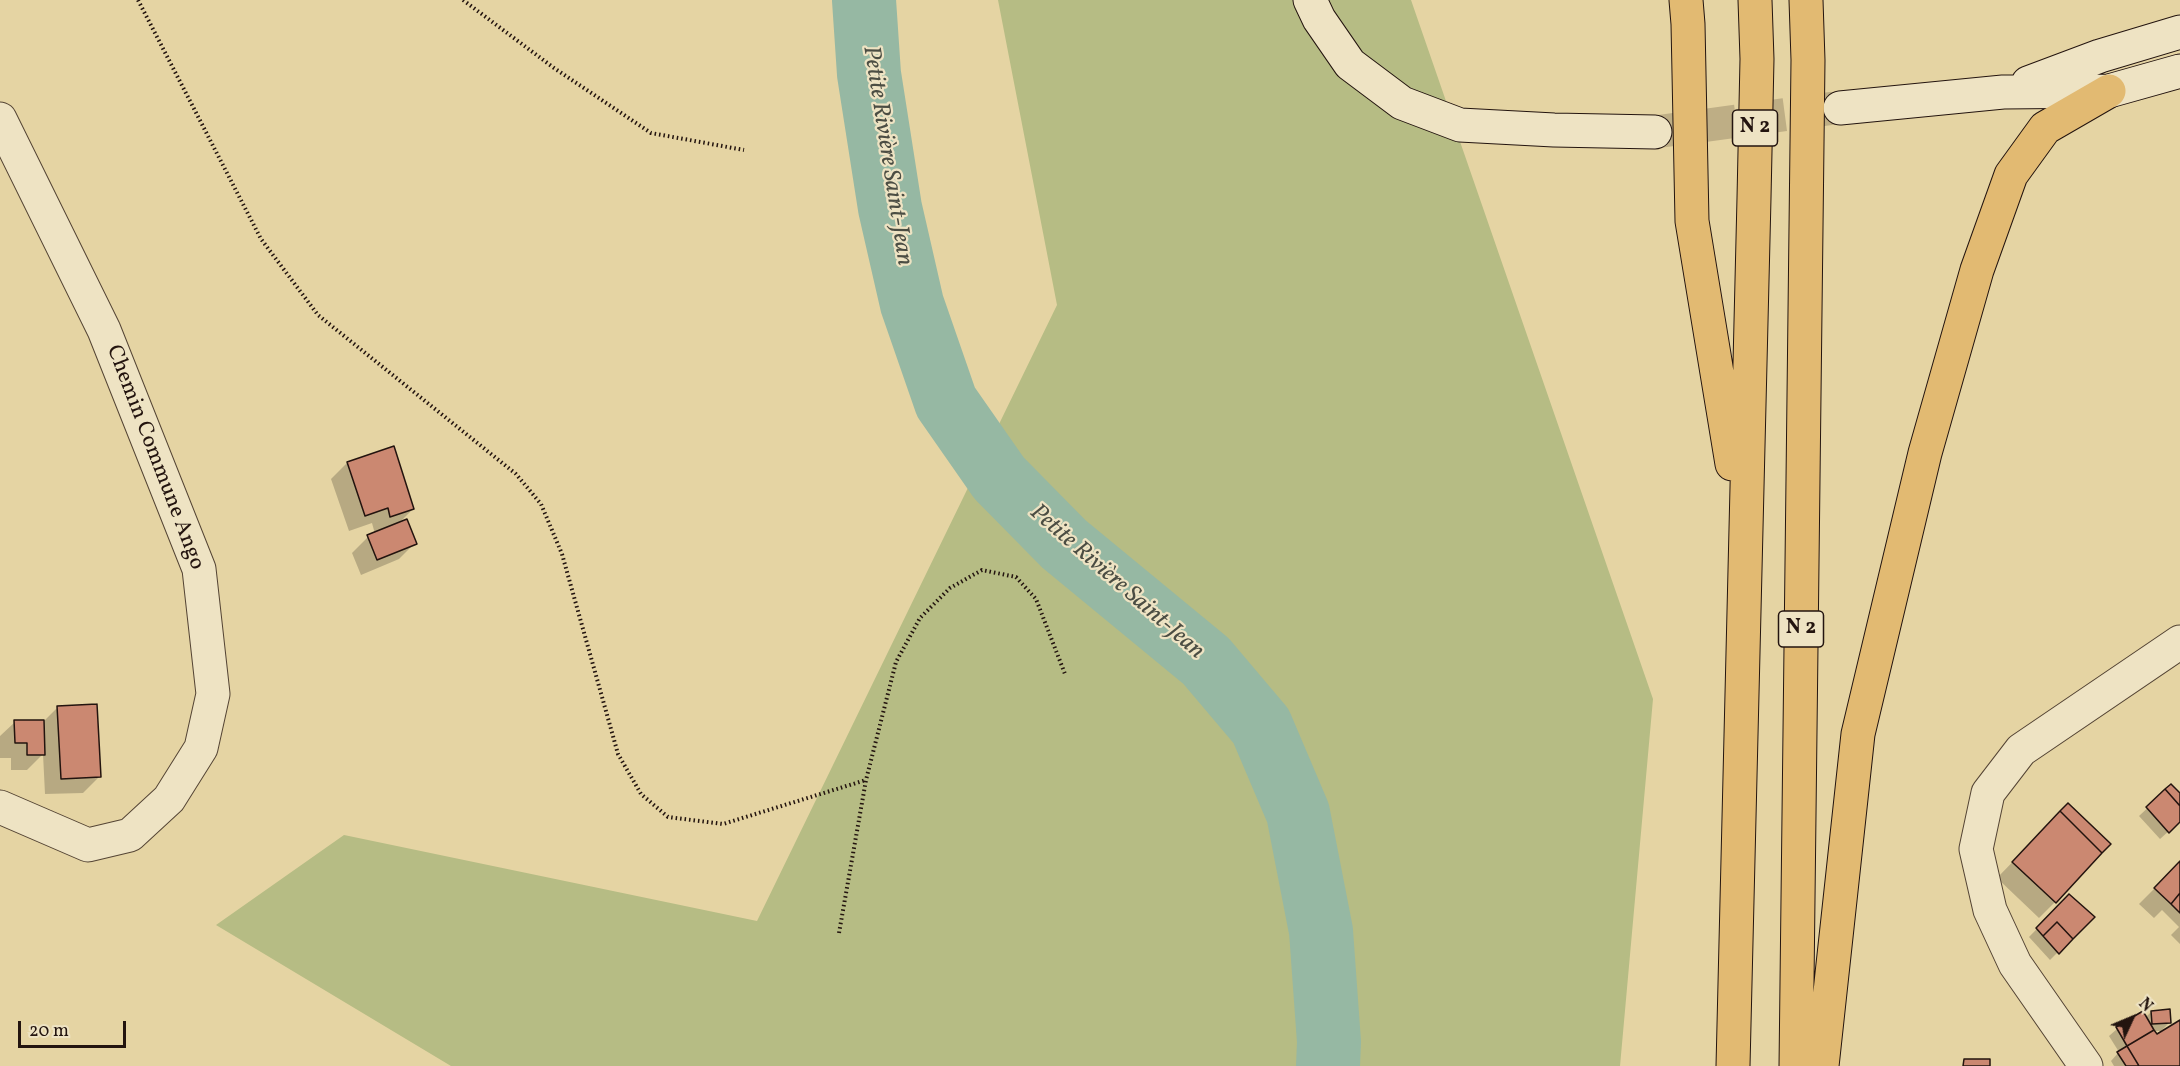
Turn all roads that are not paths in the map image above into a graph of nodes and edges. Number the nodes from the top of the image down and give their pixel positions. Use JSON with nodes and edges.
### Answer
{"nodes":[{"id":1,"x":1310,"y":0,"type":"edge"},
{"id":2,"x":1686,"y":0,"type":"edge"},
{"id":3,"x":1755,"y":0,"type":"edge"},
{"id":4,"x":1806,"y":0,"type":"edge"},
{"id":5,"x":2180,"y":32,"type":"edge"},
{"id":6,"x":2180,"y":71,"type":"edge"},
{"id":7,"x":2109,"y":91,"type":"junction"},
{"id":8,"x":2003,"y":92,"type":"junction"},
{"id":9,"x":1840,"y":108,"type":"tunnel mouth"},
{"id":10,"x":0,"y":119,"type":"edge"},
{"id":11,"x":1655,"y":132,"type":"tunnel mouth"},
{"id":12,"x":1744,"y":540,"type":"junction"},
{"id":13,"x":2180,"y":642,"type":"edge"},
{"id":14,"x":0,"y":807,"type":"edge"},
{"id":15,"x":1733,"y":1066,"type":"edge"},
{"id":16,"x":1796,"y":1066,"type":"edge"},
{"id":17,"x":1822,"y":1066,"type":"edge"},
{"id":18,"x":2086,"y":1066,"type":"edge"}],
"edges":[{"from":1,"to":11,"type":"street"},
{"from":2,"to":12,"type":"highway"},
{"from":3,"to":12,"type":"highway","number":"N 2"},
{"from":4,"to":16,"type":"highway","number":"N 2"},
{"from":5,"to":8,"type":"street"},
{"from":6,"to":7,"type":"street"},
{"from":7,"to":8,"type":"street"},
{"from":7,"to":17,"type":"highway"},
{"from":8,"to":9,"type":"street"},
{"from":10,"to":14,"type":"street","name":"Chemin Commune Ango"},
{"from":12,"to":15,"type":"highway","number":"N 2"},
{"from":13,"to":18,"type":"street"}]}
